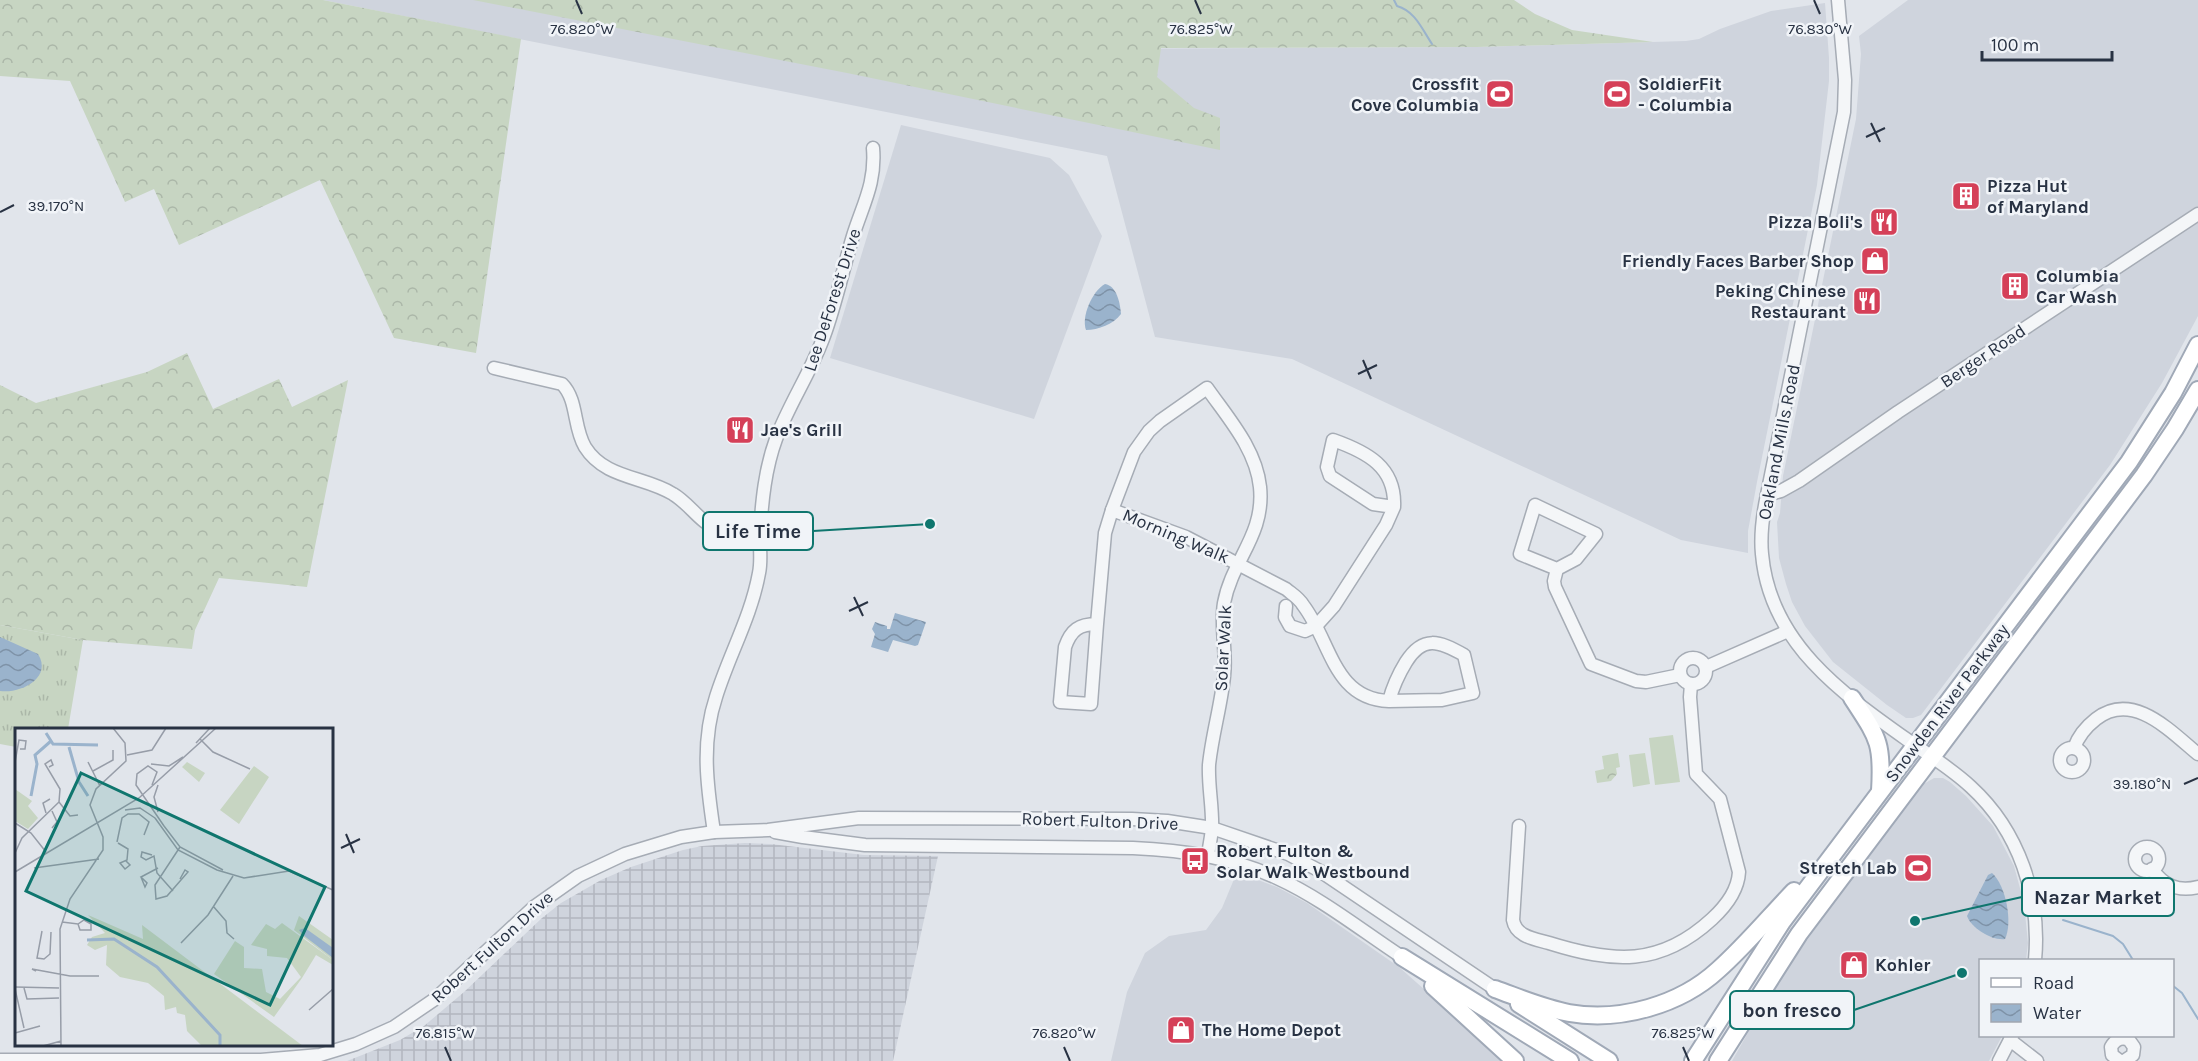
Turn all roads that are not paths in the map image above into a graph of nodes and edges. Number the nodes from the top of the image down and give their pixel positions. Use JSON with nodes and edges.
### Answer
{"nodes":[{"id":1,"x":1838,"y":0,"type":"edge"},
{"id":2,"x":873,"y":148,"type":"dead end"},
{"id":3,"x":2198,"y":214,"type":"edge"},
{"id":4,"x":2198,"y":345,"type":"edge"},
{"id":5,"x":2193,"y":364,"type":"edge"},
{"id":6,"x":494,"y":368,"type":"dead end"},
{"id":7,"x":2198,"y":390,"type":"edge"},
{"id":8,"x":1767,"y":495,"type":"junction"},
{"id":9,"x":1394,"y":507,"type":"junction"},
{"id":10,"x":1112,"y":510,"type":"junction"},
{"id":11,"x":760,"y":535,"type":"junction"},
{"id":12,"x":1239,"y":563,"type":"junction"},
{"id":13,"x":1557,"y":569,"type":"junction"},
{"id":14,"x":1286,"y":606,"type":"dead end"},
{"id":15,"x":1097,"y":624,"type":"junction"},
{"id":16,"x":1316,"y":626,"type":"junction"},
{"id":17,"x":1788,"y":631,"type":"junction"},
{"id":18,"x":1706,"y":668,"type":"junction"},
{"id":19,"x":1680,"y":675,"type":"junction"},
{"id":20,"x":1691,"y":684,"type":"junction"},
{"id":21,"x":1852,"y":698,"type":"junction"},
{"id":22,"x":1389,"y":701,"type":"junction"},
{"id":23,"x":1915,"y":746,"type":"junction"},
{"id":24,"x":2074,"y":748,"type":"dead end"},
{"id":25,"x":2198,"y":754,"type":"edge"},
{"id":26,"x":1932,"y":757,"type":"junction"},
{"id":27,"x":1880,"y":791,"type":"junction"},
{"id":28,"x":1519,"y":826,"type":"dead end"},
{"id":29,"x":1212,"y":828,"type":"junction"},
{"id":30,"x":768,"y":830,"type":"junction"},
{"id":31,"x":714,"y":832,"type":"junction"},
{"id":32,"x":1835,"y":850,"type":"junction"},
{"id":33,"x":1208,"y":856,"type":"junction"},
{"id":34,"x":2152,"y":869,"type":"dead end"},
{"id":35,"x":2198,"y":887,"type":"edge"},
{"id":36,"x":1402,"y":957,"type":"junction"},
{"id":37,"x":2035,"y":959,"type":"edge"},
{"id":38,"x":1496,"y":988,"type":"junction"},
{"id":39,"x":2011,"y":1038,"type":"edge"},
{"id":40,"x":0,"y":1060,"type":"edge"},
{"id":41,"x":1515,"y":1061,"type":"edge"},
{"id":42,"x":1570,"y":1061,"type":"edge"},
{"id":43,"x":1609,"y":1061,"type":"edge"},
{"id":44,"x":1693,"y":1061,"type":"edge"},
{"id":45,"x":1718,"y":1061,"type":"edge"},
{"id":46,"x":1999,"y":1061,"type":"edge"},
{"id":47,"x":2037,"y":1061,"type":"edge"}],
"edges":[{"from":1,"to":8,"type":"street","name":"Oakland Mills Road"},
{"from":2,"to":11,"type":"street","name":"Lee DeForest Drive"},
{"from":3,"to":8,"type":"street","name":"Berger Road"},
{"from":4,"to":5,"type":"main road","name":"Snowden River Parkway"},
{"from":5,"to":23,"type":"main road","name":"Snowden River Parkway"},
{"from":6,"to":11,"type":"street"},
{"from":7,"to":26,"type":"main road","name":"Snowden River Parkway"},
{"from":8,"to":17,"type":"street","name":"Oakland Mills Road"},
{"from":9,"to":9,"type":"street"},
{"from":9,"to":16,"type":"street"},
{"from":10,"to":12,"type":"street","name":"Morning Walk"},
{"from":10,"to":12,"type":"street","name":"Solar Walk"},
{"from":10,"to":15,"type":"street"},
{"from":11,"to":31,"type":"street","name":"Lee DeForest Drive"},
{"from":12,"to":16,"type":"street","name":"Morning Walk"},
{"from":12,"to":29,"type":"street","name":"Solar Walk"},
{"from":13,"to":13,"type":"street"},
{"from":13,"to":19,"type":"street"},
{"from":14,"to":16,"type":"street"},
{"from":15,"to":15,"type":"street"},
{"from":16,"to":22,"type":"street","name":"Morning Walk"},
{"from":17,"to":18,"type":"street"},
{"from":17,"to":21,"type":"street","name":"Oakland Mills Road"},
{"from":18,"to":19,"type":"street"},
{"from":18,"to":20,"type":"street"},
{"from":19,"to":20,"type":"street"},
{"from":20,"to":28,"type":"street"},
{"from":21,"to":23,"type":"street","name":"Oakland Mills Road"},
{"from":21,"to":27,"type":"main road"},
{"from":22,"to":22,"type":"street","name":"Morning Walk"},
{"from":23,"to":26,"type":"street","name":"Oakland Mills Road"},
{"from":23,"to":27,"type":"main road","name":"Snowden River Parkway"},
{"from":24,"to":25,"type":"street"},
{"from":26,"to":37,"type":"street","name":"Oakland Mills Road"},
{"from":26,"to":45,"type":"main road","name":"Snowden River Parkway"},
{"from":27,"to":32,"type":"main road","name":"Snowden River Parkway"},
{"from":29,"to":30,"type":"street","name":"Robert Fulton Drive"},
{"from":29,"to":33,"type":"street","name":"Solar Walk"},
{"from":29,"to":38,"type":"street","name":"Robert Fulton Drive"},
{"from":30,"to":31,"type":"street","name":"Robert Fulton Drive"},
{"from":30,"to":33,"type":"street","name":"Robert Fulton Drive"},
{"from":31,"to":40,"type":"street","name":"Robert Fulton Drive"},
{"from":32,"to":38,"type":"main road"},
{"from":32,"to":44,"type":"main road","name":"Snowden River Parkway"},
{"from":33,"to":36,"type":"street","name":"Robert Fulton Drive"},
{"from":34,"to":35,"type":"street"},
{"from":36,"to":41,"type":"main road"},
{"from":36,"to":42,"type":"main road"},
{"from":38,"to":43,"type":"main road"},
{"from":39,"to":46,"type":"street"},
{"from":39,"to":47,"type":"street"}]}
